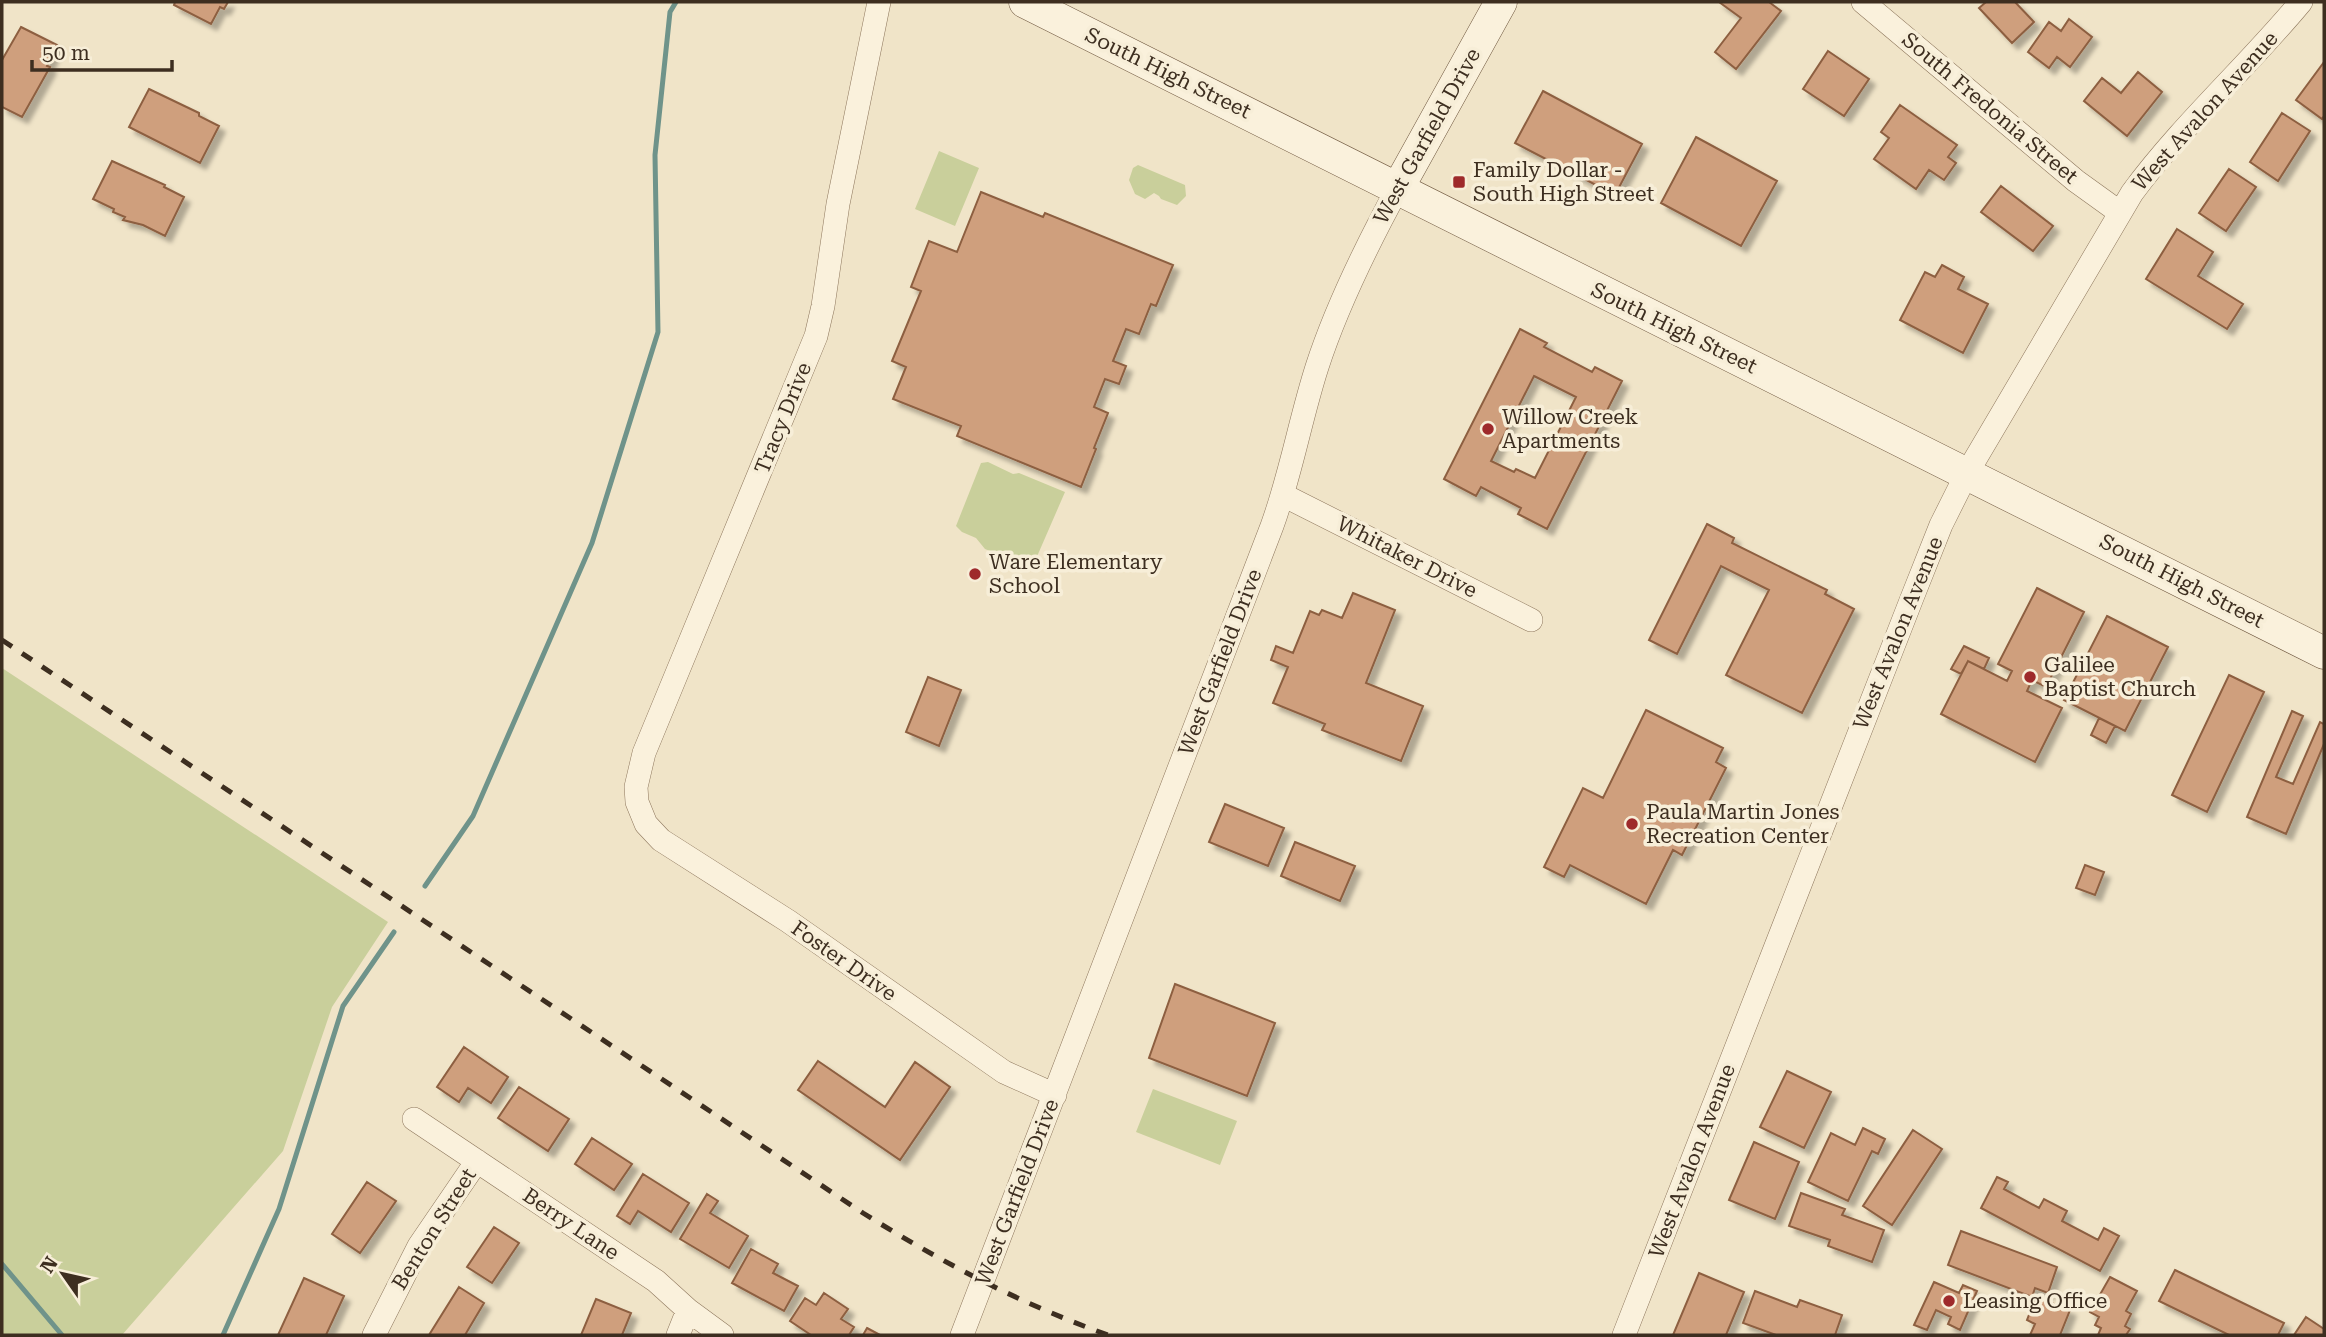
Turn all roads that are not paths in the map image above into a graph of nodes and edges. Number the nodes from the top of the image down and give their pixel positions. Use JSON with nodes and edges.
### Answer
{"nodes":[{"id":1,"x":879,"y":2,"type":"edge"},
{"id":2,"x":1025,"y":2,"type":"edge"},
{"id":3,"x":1501,"y":2,"type":"edge"},
{"id":4,"x":1863,"y":2,"type":"edge"},
{"id":5,"x":2301,"y":2,"type":"edge"},
{"id":6,"x":1398,"y":188,"type":"junction"},
{"id":7,"x":2119,"y":212,"type":"junction"},
{"id":8,"x":1967,"y":473,"type":"junction"},
{"id":9,"x":1283,"y":495,"type":"junction"},
{"id":10,"x":1531,"y":620,"type":"dead end"},
{"id":11,"x":2324,"y":653,"type":"edge"},
{"id":12,"x":642,"y":816,"type":"joint"},
{"id":13,"x":1055,"y":1095,"type":"junction"},
{"id":14,"x":414,"y":1119,"type":"dead end"},
{"id":15,"x":477,"y":1161,"type":"junction"},
{"id":16,"x":688,"y":1310,"type":"junction"},
{"id":17,"x":374,"y":1335,"type":"edge"},
{"id":18,"x":678,"y":1335,"type":"edge"},
{"id":19,"x":722,"y":1335,"type":"edge"},
{"id":20,"x":962,"y":1335,"type":"edge"},
{"id":21,"x":1624,"y":1335,"type":"edge"}],
"edges":[{"from":1,"to":12,"type":"street","name":"Tracy Drive"},
{"from":2,"to":6,"type":"main road","name":"South High Street"},
{"from":3,"to":6,"type":"main road","name":"West Garfield Drive"},
{"from":4,"to":7,"type":"street","name":"South Fredonia Street"},
{"from":5,"to":7,"type":"street","name":"West Avalon Avenue"},
{"from":6,"to":8,"type":"main road","name":"South High Street"},
{"from":6,"to":9,"type":"street","name":"West Garfield Drive"},
{"from":7,"to":8,"type":"street","name":"West Avalon Avenue"},
{"from":8,"to":11,"type":"main road","name":"South High Street"},
{"from":8,"to":21,"type":"street","name":"West Avalon Avenue"},
{"from":9,"to":10,"type":"street","name":"Whitaker Drive"},
{"from":9,"to":13,"type":"street","name":"West Garfield Drive"},
{"from":12,"to":13,"type":"street","name":"Foster Drive"},
{"from":13,"to":20,"type":"street","name":"West Garfield Drive"},
{"from":14,"to":15,"type":"street","name":"Berry Lane"},
{"from":15,"to":16,"type":"street","name":"Berry Lane"},
{"from":15,"to":17,"type":"street","name":"Benton Street"},
{"from":16,"to":18,"type":"street"},
{"from":16,"to":19,"type":"street","name":"Berry Lane"}]}
